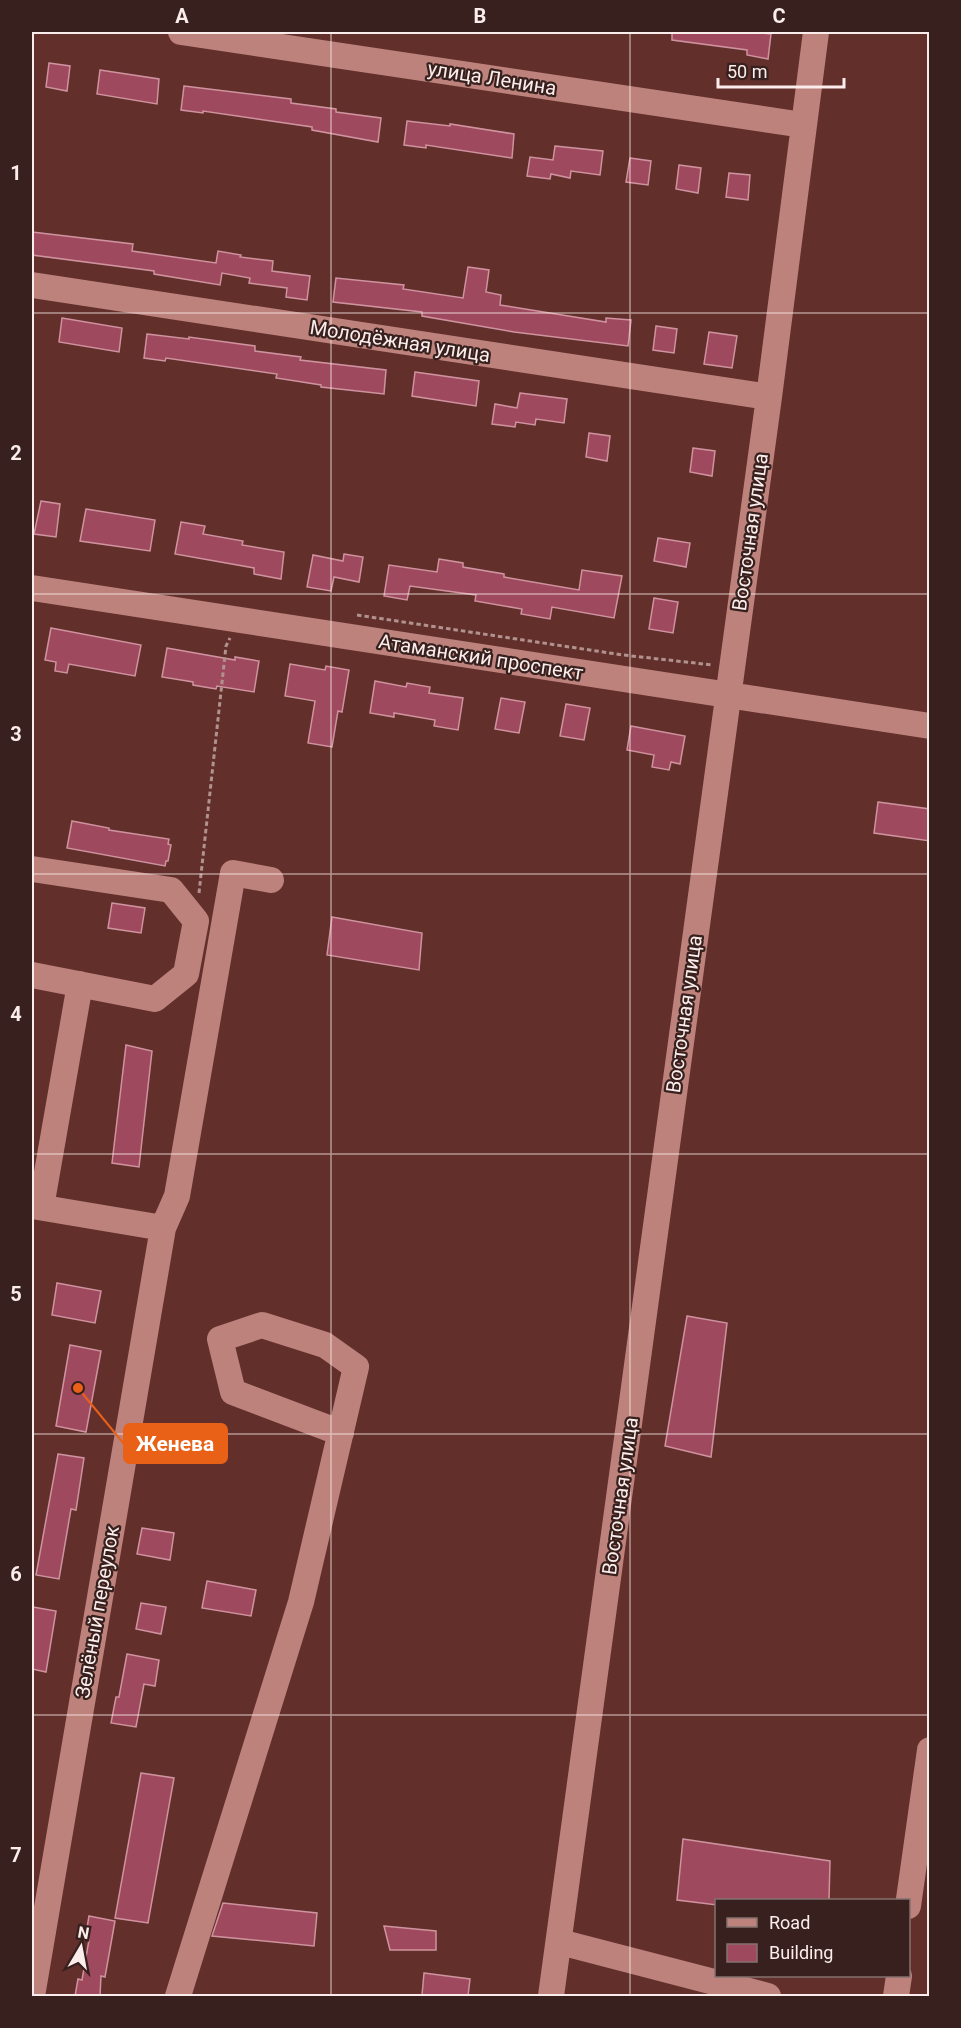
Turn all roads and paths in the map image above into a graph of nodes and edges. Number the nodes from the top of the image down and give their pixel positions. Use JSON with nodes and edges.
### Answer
{"nodes":[{"id":1,"x":181,"y":32,"type":"edge"},
{"id":2,"x":816,"y":32,"type":"edge"},
{"id":3,"x":803,"y":125,"type":"junction"},
{"id":4,"x":32,"y":285,"type":"edge"},
{"id":5,"x":769,"y":397,"type":"junction"},
{"id":6,"x":32,"y":588,"type":"edge"},
{"id":7,"x":351,"y":614,"type":"dead end"},
{"id":8,"x":238,"y":620,"type":"junction"},
{"id":9,"x":713,"y":665,"type":"dead end"},
{"id":10,"x":727,"y":694,"type":"junction"},
{"id":11,"x":930,"y":726,"type":"edge"},
{"id":12,"x":32,"y":869,"type":"edge"},
{"id":13,"x":271,"y":880,"type":"dead end"},
{"id":14,"x":196,"y":921,"type":"junction"},
{"id":15,"x":32,"y":975,"type":"edge"},
{"id":16,"x":80,"y":984,"type":"junction"},
{"id":17,"x":36,"y":1207,"type":"edge"},
{"id":18,"x":163,"y":1228,"type":"junction"},
{"id":19,"x":341,"y":1433,"type":"junction"},
{"id":20,"x":930,"y":1750,"type":"edge"},
{"id":21,"x":910,"y":1899,"type":"edge"},
{"id":22,"x":38,"y":1913,"type":"edge"},
{"id":23,"x":560,"y":1941,"type":"junction"},
{"id":24,"x":899,"y":1977,"type":"edge"},
{"id":25,"x":32,"y":1996,"type":"edge"},
{"id":26,"x":178,"y":1996,"type":"edge"},
{"id":27,"x":551,"y":1996,"type":"edge"},
{"id":28,"x":768,"y":1996,"type":"edge"},
{"id":29,"x":896,"y":1996,"type":"edge"}],
"edges":[{"from":1,"to":3,"type":"street","name":"улица Ленина"},
{"from":2,"to":3,"type":"street","name":"Восточная улица"},
{"from":3,"to":5,"type":"street","name":"Восточная улица"},
{"from":4,"to":5,"type":"street","name":"Молодёжная улица"},
{"from":5,"to":10,"type":"street","name":"Восточная улица"},
{"from":6,"to":8,"type":"street","name":"Атаманский проспект"},
{"from":7,"to":9,"type":"path"},
{"from":8,"to":10,"type":"street","name":"Атаманский проспект"},
{"from":8,"to":14,"type":"path"},
{"from":10,"to":11,"type":"street","name":"Атаманский проспект"},
{"from":10,"to":23,"type":"street","name":"Восточная улица"},
{"from":12,"to":14,"type":"street"},
{"from":13,"to":18,"type":"street","name":"Зелёный переулок"},
{"from":14,"to":16,"type":"street"},
{"from":15,"to":16,"type":"street"},
{"from":16,"to":17,"type":"street"},
{"from":17,"to":18,"type":"street"},
{"from":18,"to":22,"type":"street","name":"Зелёный переулок"},
{"from":19,"to":19,"type":"street"},
{"from":19,"to":26,"type":"street"},
{"from":20,"to":21,"type":"street"},
{"from":22,"to":25,"type":"street","name":"Зелёный переулок"},
{"from":23,"to":27,"type":"street","name":"Восточная улица"},
{"from":23,"to":28,"type":"street"},
{"from":24,"to":29,"type":"street"}]}
